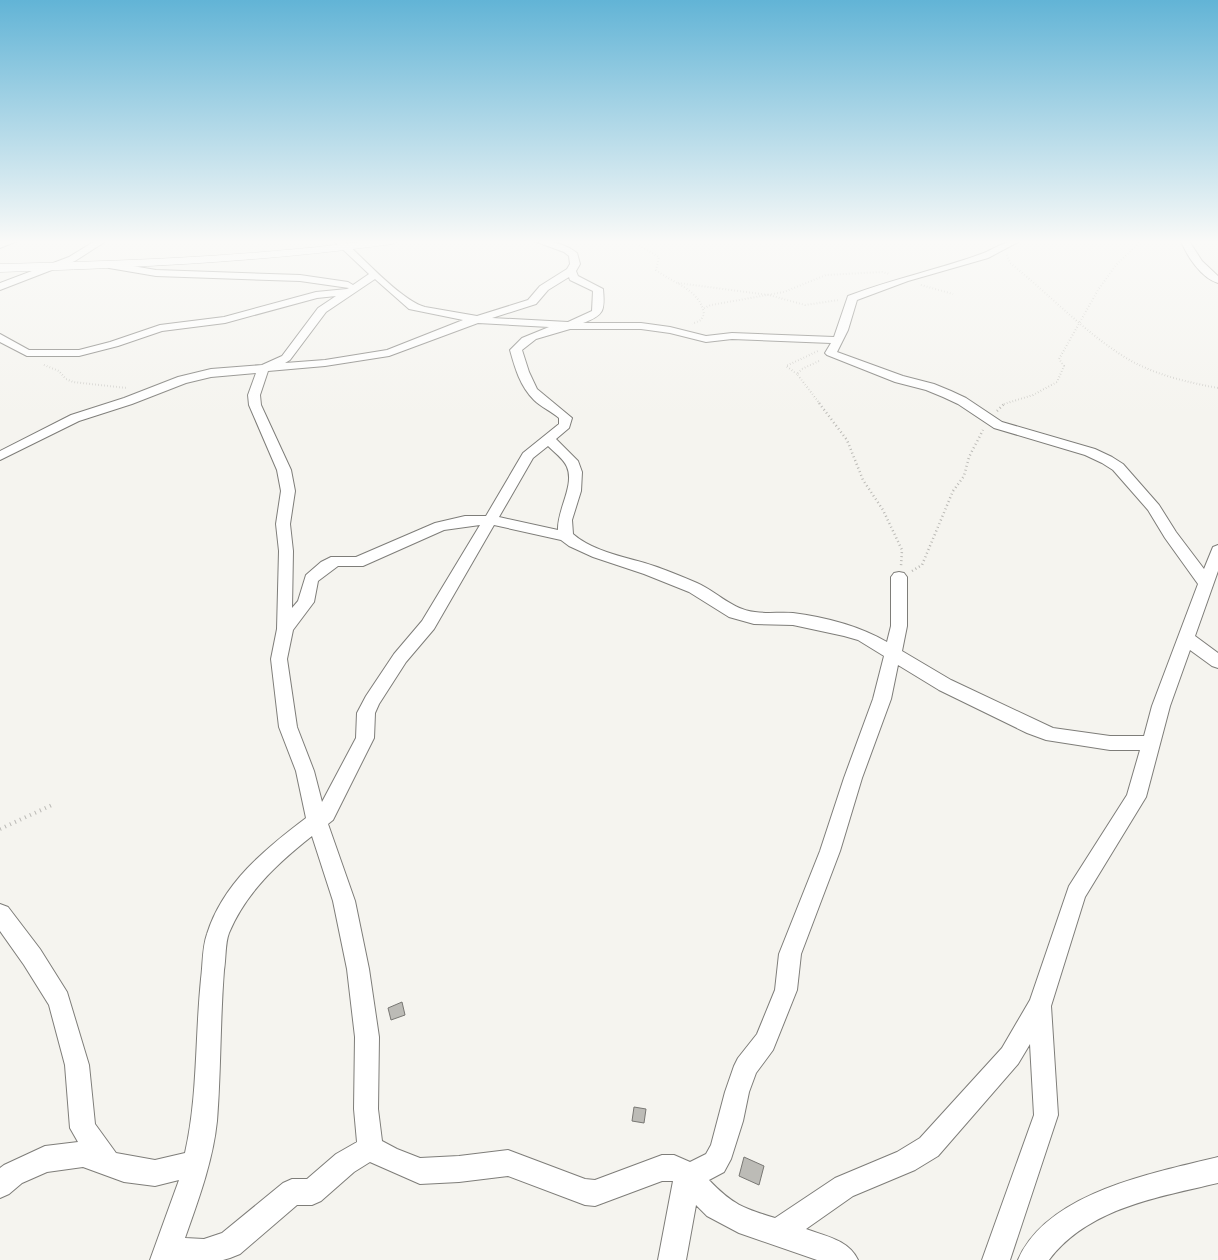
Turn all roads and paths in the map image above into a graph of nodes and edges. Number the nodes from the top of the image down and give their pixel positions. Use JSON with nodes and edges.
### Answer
{"nodes":[{"id":1,"x":298,"y":300,"type":"edge"},
{"id":2,"x":338,"y":300,"type":"edge"},
{"id":3,"x":403,"y":300,"type":"edge"},
{"id":4,"x":534,"y":300,"type":"edge"},
{"id":5,"x":600,"y":300,"type":"edge"},
{"id":6,"x":698,"y":300,"type":"edge"},
{"id":7,"x":744,"y":300,"type":"edge"},
{"id":8,"x":784,"y":300,"type":"edge"},
{"id":9,"x":841,"y":300,"type":"edge"},
{"id":10,"x":851,"y":300,"type":"edge"},
{"id":11,"x":1054,"y":300,"type":"edge"},
{"id":12,"x":1094,"y":300,"type":"edge"},
{"id":13,"x":704,"y":308,"type":"junction"},
{"id":14,"x":478,"y":320,"type":"junction"},
{"id":15,"x":1080,"y":322,"type":"junction"},
{"id":16,"x":570,"y":325,"type":"junction"},
{"id":17,"x":670,"y":330,"type":"junction"},
{"id":18,"x":0,"y":337,"type":"edge"},
{"id":19,"x":838,"y":340,"type":"junction"},
{"id":20,"x":28,"y":353,"type":"junction"},
{"id":21,"x":832,"y":353,"type":"junction"},
{"id":22,"x":263,"y":369,"type":"junction"},
{"id":23,"x":797,"y":374,"type":"junction"},
{"id":24,"x":133,"y":388,"type":"dead end"},
{"id":25,"x":1218,"y":388,"type":"edge"},
{"id":26,"x":989,"y":420,"type":"junction"},
{"id":27,"x":548,"y":439,"type":"junction"},
{"id":28,"x":1,"y":455,"type":"edge"},
{"id":29,"x":490,"y":520,"type":"junction"},
{"id":30,"x":566,"y":536,"type":"junction"},
{"id":31,"x":1218,"y":550,"type":"edge"},
{"id":32,"x":899,"y":577,"type":"junction"},
{"id":33,"x":1206,"y":584,"type":"junction"},
{"id":34,"x":284,"y":629,"type":"junction"},
{"id":35,"x":1186,"y":638,"type":"junction"},
{"id":36,"x":892,"y":654,"type":"junction"},
{"id":37,"x":1218,"y":662,"type":"edge"},
{"id":38,"x":1150,"y":743,"type":"junction"},
{"id":39,"x":52,"y":805,"type":"dead end"},
{"id":40,"x":317,"y":822,"type":"junction"},
{"id":41,"x":0,"y":829,"type":"edge"},
{"id":42,"x":0,"y":914,"type":"edge"},
{"id":43,"x":1040,"y":1006,"type":"junction"},
{"id":44,"x":370,"y":1148,"type":"junction"},
{"id":45,"x":107,"y":1162,"type":"junction"},
{"id":46,"x":195,"y":1163,"type":"junction"},
{"id":47,"x":1218,"y":1170,"type":"edge"},
{"id":48,"x":688,"y":1177,"type":"junction"},
{"id":49,"x":1,"y":1183,"type":"edge"},
{"id":50,"x":778,"y":1232,"type":"junction"},
{"id":51,"x":166,"y":1256,"type":"edge"},
{"id":52,"x":672,"y":1260,"type":"edge"},
{"id":53,"x":844,"y":1260,"type":"edge"},
{"id":54,"x":996,"y":1260,"type":"edge"},
{"id":55,"x":1032,"y":1260,"type":"edge"}],
"edges":[{"from":1,"to":20,"type":"street"},
{"from":2,"to":22,"type":"street"},
{"from":3,"to":14,"type":"street"},
{"from":4,"to":14,"type":"street"},
{"from":5,"to":16,"type":"street"},
{"from":6,"to":13,"type":"path"},
{"from":7,"to":13,"type":"path"},
{"from":8,"to":9,"type":"path"},
{"from":10,"to":19,"type":"street"},
{"from":11,"to":15,"type":"path"},
{"from":12,"to":15,"type":"path"},
{"from":13,"to":17,"type":"path"},
{"from":14,"to":16,"type":"street"},
{"from":14,"to":22,"type":"street"},
{"from":15,"to":25,"type":"path"},
{"from":15,"to":26,"type":"path"},
{"from":16,"to":17,"type":"street"},
{"from":16,"to":27,"type":"street"},
{"from":17,"to":19,"type":"street"},
{"from":18,"to":20,"type":"street"},
{"from":19,"to":21,"type":"street"},
{"from":20,"to":24,"type":"path"},
{"from":21,"to":23,"type":"path"},
{"from":21,"to":23,"type":"path"},
{"from":21,"to":26,"type":"street"},
{"from":22,"to":28,"type":"street"},
{"from":22,"to":34,"type":"street"},
{"from":23,"to":32,"type":"path"},
{"from":26,"to":32,"type":"path"},
{"from":26,"to":33,"type":"street"},
{"from":27,"to":29,"type":"street"},
{"from":27,"to":30,"type":"street"},
{"from":29,"to":30,"type":"street"},
{"from":29,"to":34,"type":"street"},
{"from":29,"to":40,"type":"street"},
{"from":30,"to":36,"type":"street"},
{"from":31,"to":33,"type":"street"},
{"from":32,"to":36,"type":"street"},
{"from":33,"to":35,"type":"street"},
{"from":34,"to":40,"type":"street"},
{"from":35,"to":37,"type":"street"},
{"from":35,"to":38,"type":"street"},
{"from":36,"to":38,"type":"street"},
{"from":36,"to":48,"type":"street"},
{"from":38,"to":43,"type":"street"},
{"from":39,"to":41,"type":"path"},
{"from":40,"to":44,"type":"street"},
{"from":40,"to":46,"type":"street"},
{"from":42,"to":45,"type":"street"},
{"from":43,"to":50,"type":"street"},
{"from":43,"to":54,"type":"street"},
{"from":44,"to":48,"type":"street"},
{"from":44,"to":51,"type":"street"},
{"from":45,"to":46,"type":"street"},
{"from":45,"to":49,"type":"street"},
{"from":46,"to":51,"type":"street"},
{"from":47,"to":55,"type":"street"},
{"from":48,"to":50,"type":"street"},
{"from":48,"to":52,"type":"street"},
{"from":50,"to":53,"type":"street"}]}
